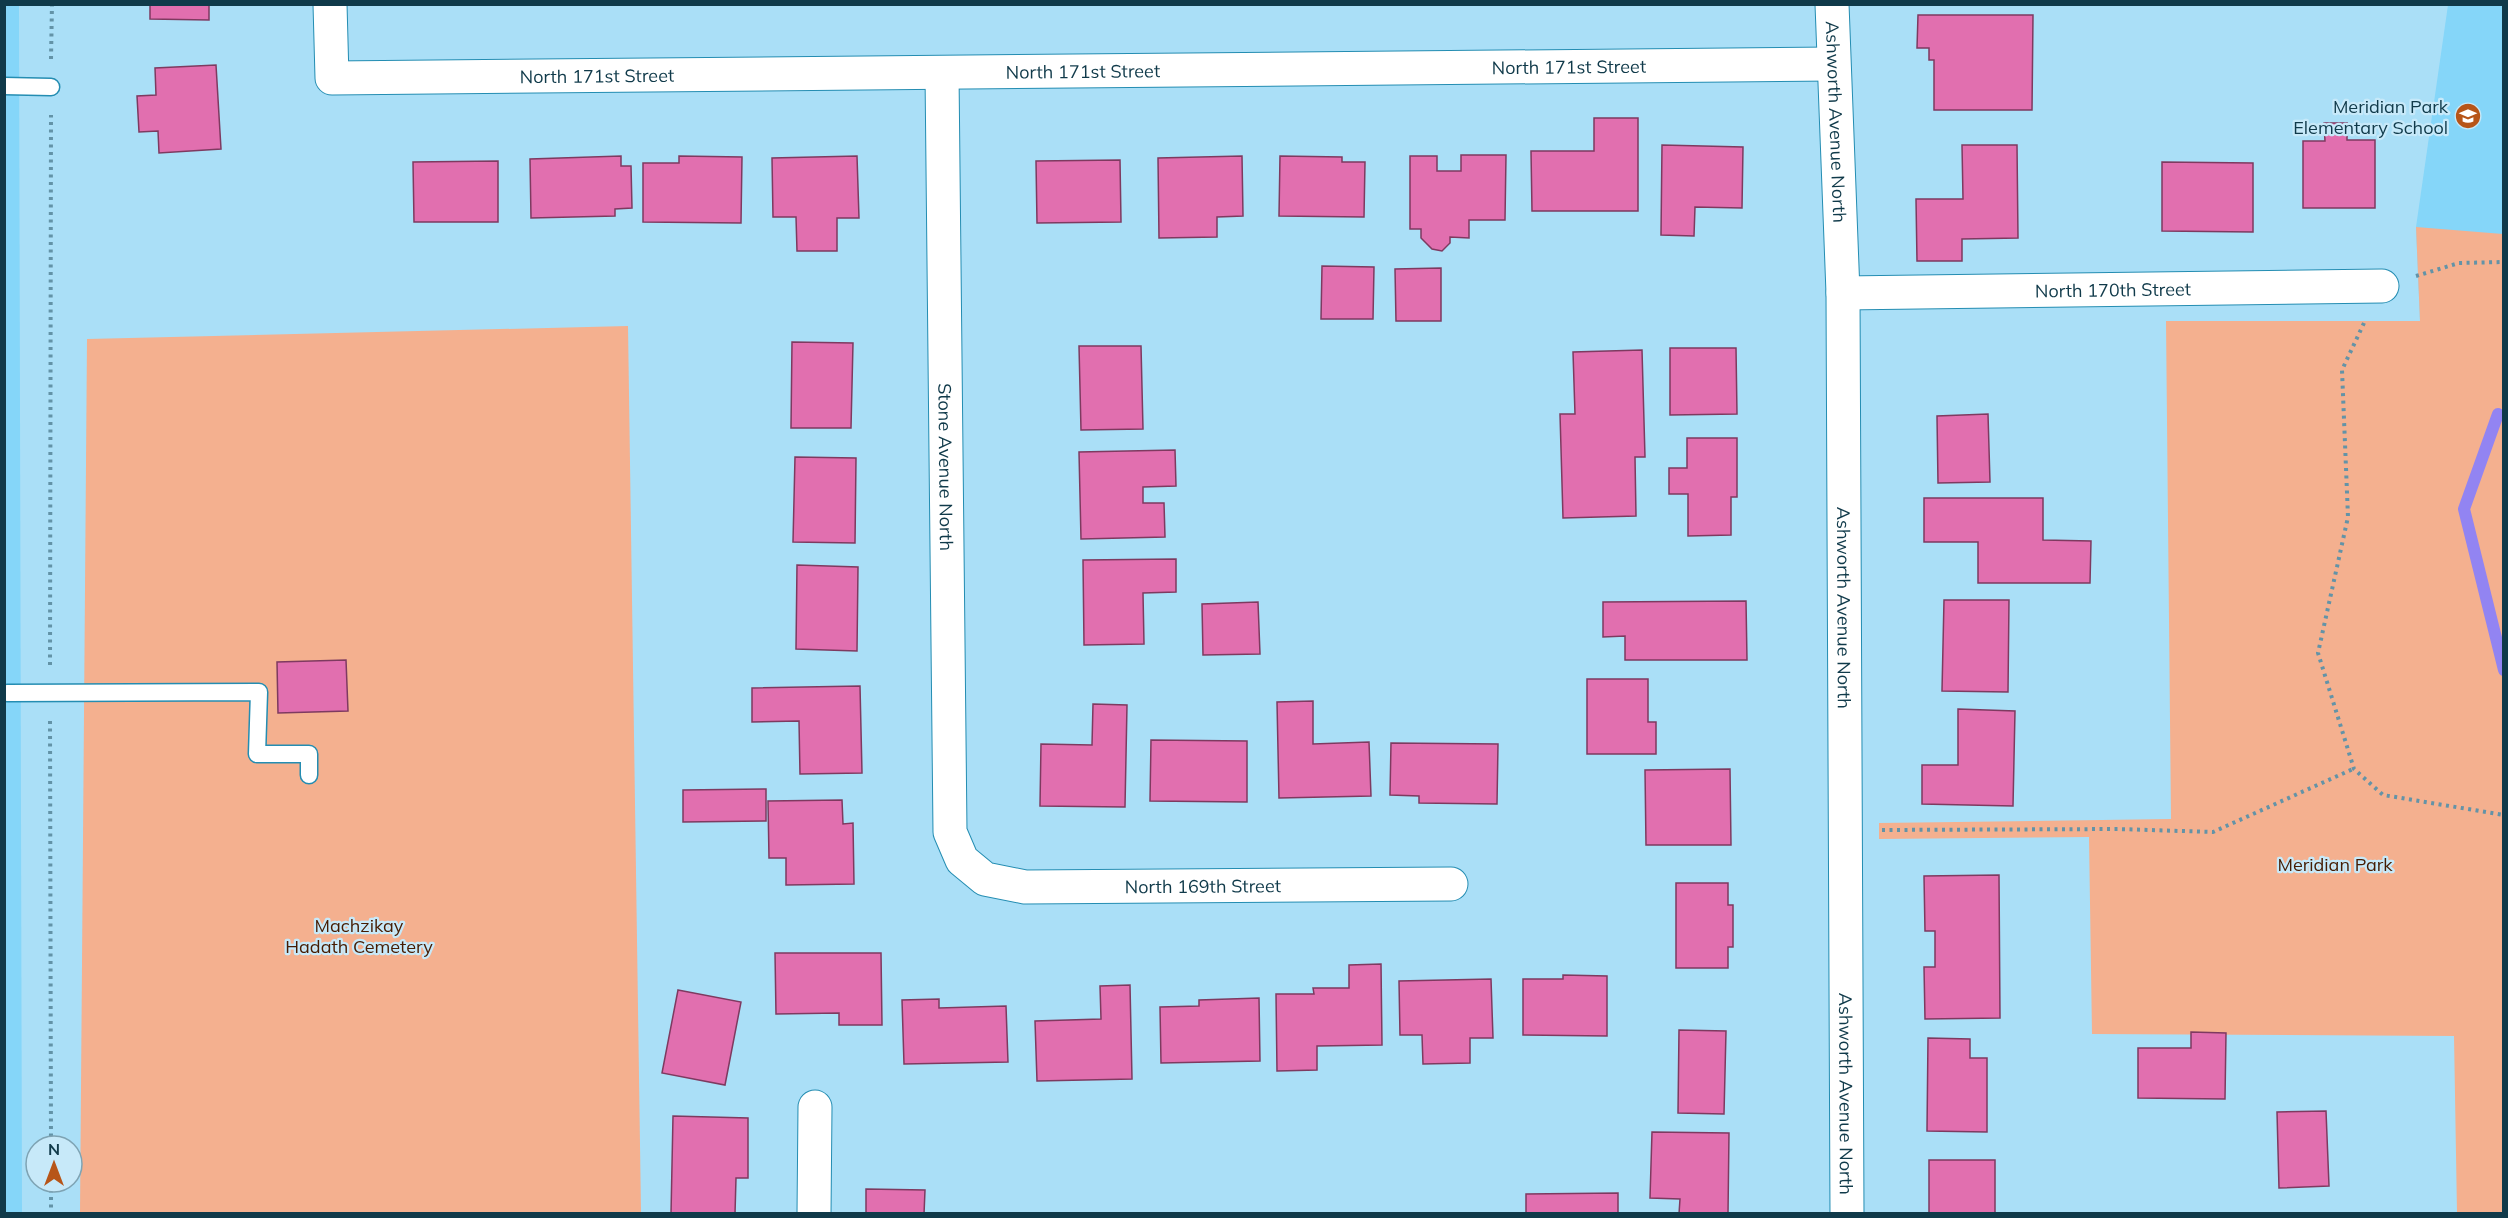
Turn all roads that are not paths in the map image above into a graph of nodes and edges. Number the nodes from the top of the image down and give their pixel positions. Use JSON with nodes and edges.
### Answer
{"nodes":[{"id":1,"x":330,"y":4,"type":"edge"},
{"id":2,"x":1832,"y":4,"type":"edge"},
{"id":3,"x":1833,"y":64,"type":"junction"},
{"id":4,"x":942,"y":73,"type":"junction"},
{"id":5,"x":4,"y":86,"type":"edge"},
{"id":6,"x":51,"y":87,"type":"road end"},
{"id":7,"x":2382,"y":286,"type":"road end"},
{"id":8,"x":1843,"y":293,"type":"junction"},
{"id":9,"x":7,"y":693,"type":"dead end"},
{"id":10,"x":309,"y":775,"type":"dead end"},
{"id":11,"x":962,"y":860,"type":"joint"},
{"id":12,"x":1451,"y":884,"type":"dead end"},
{"id":13,"x":815,"y":1107,"type":"dead end"},
{"id":14,"x":814,"y":1214,"type":"edge"},
{"id":15,"x":1847,"y":1214,"type":"edge"}],
"edges":[{"from":1,"to":4,"type":"street","name":"North 171st Street"},
{"from":2,"to":3,"type":"street","name":"Ashworth Avenue North"},
{"from":3,"to":4,"type":"street","name":"North 171st Street"},
{"from":3,"to":8,"type":"street","name":"Ashworth Avenue North"},
{"from":4,"to":11,"type":"street","name":"Stone Avenue North"},
{"from":5,"to":6,"type":"lane"},
{"from":7,"to":8,"type":"street","name":"North 170th Street"},
{"from":8,"to":15,"type":"street","name":"Ashworth Avenue North"},
{"from":9,"to":10,"type":"lane"},
{"from":11,"to":12,"type":"street","name":"North 169th Street"},
{"from":13,"to":14,"type":"street"}]}
